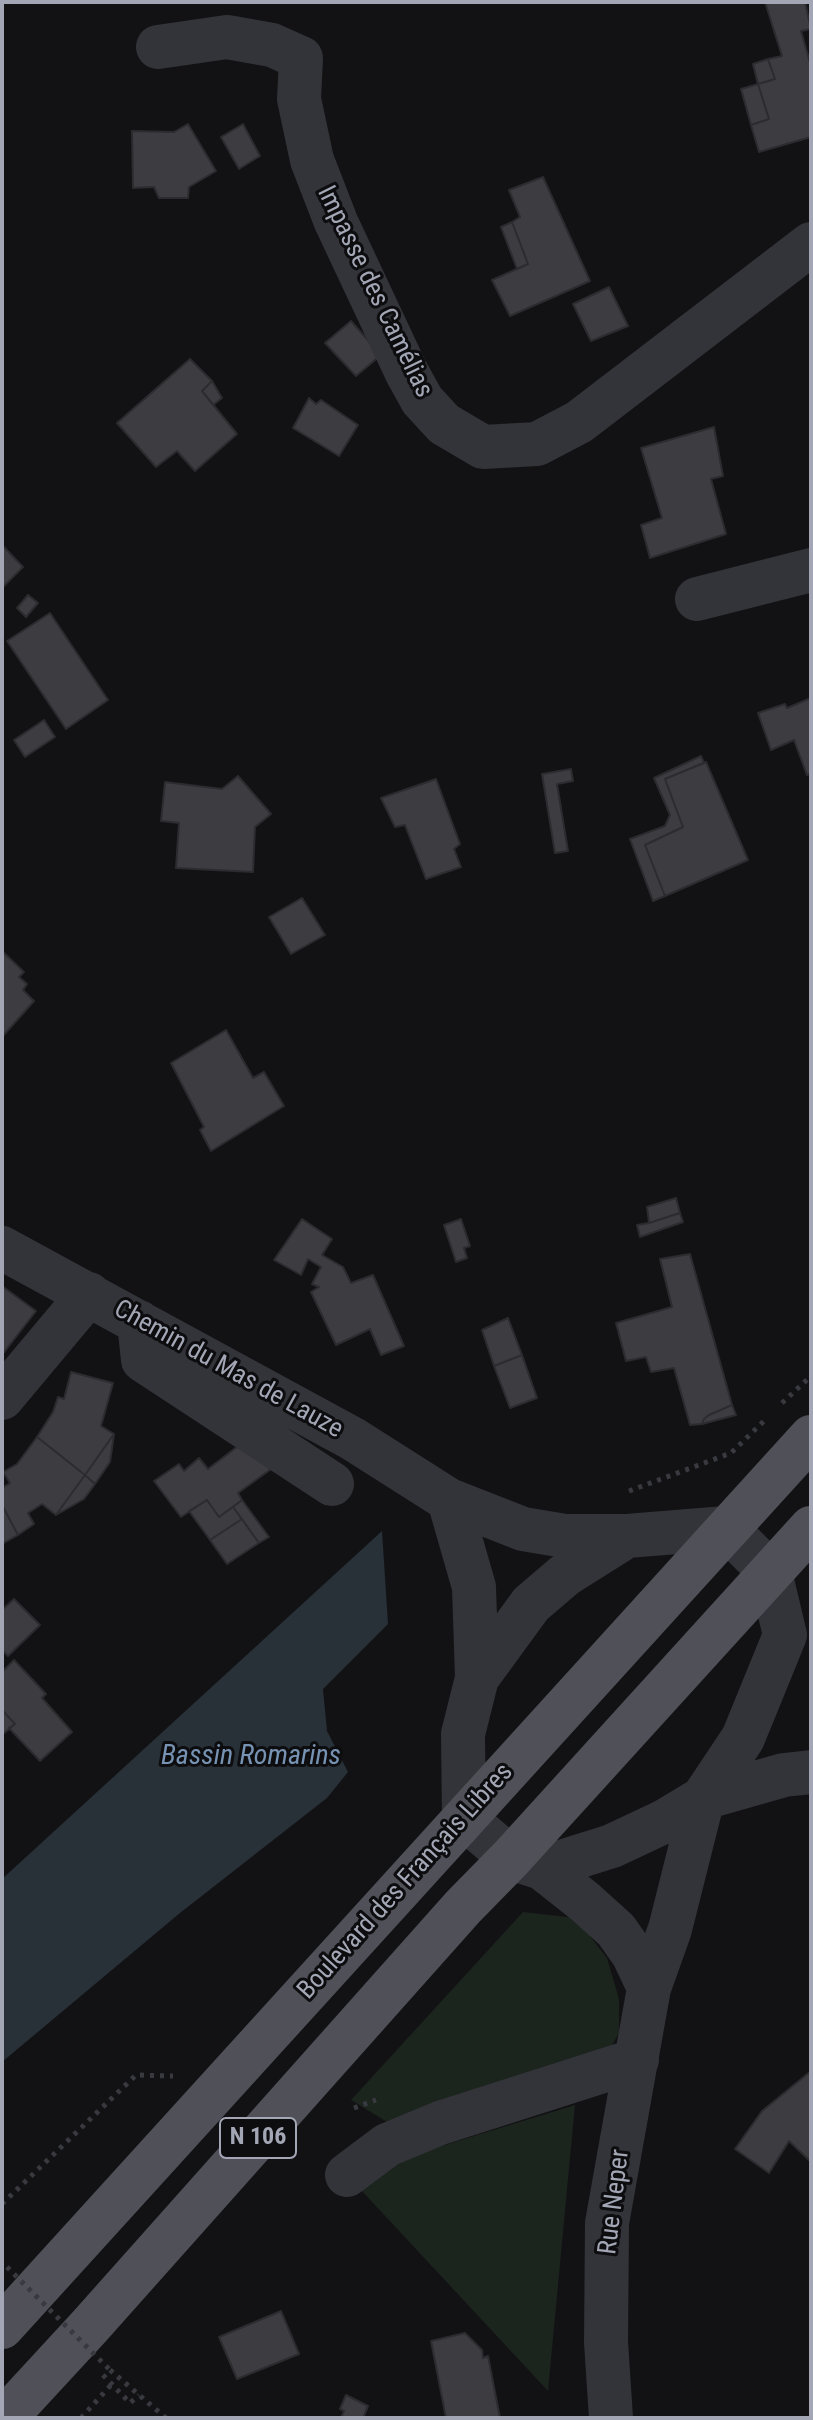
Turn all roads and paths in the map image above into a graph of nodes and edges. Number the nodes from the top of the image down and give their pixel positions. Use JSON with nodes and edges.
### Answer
{"nodes":[{"id":1,"x":158,"y":47,"type":"dead end"},
{"id":2,"x":811,"y":244,"type":"edge"},
{"id":3,"x":811,"y":570,"type":"edge"},
{"id":4,"x":697,"y":599,"type":"dead end"},
{"id":5,"x":2,"y":1248,"type":"edge"},
{"id":6,"x":89,"y":1294,"type":"junction"},
{"id":7,"x":139,"y":1322,"type":"junction"},
{"id":8,"x":811,"y":1376,"type":"edge"},
{"id":9,"x":2,"y":1398,"type":"edge"},
{"id":10,"x":777,"y":1409,"type":"dead end"},
{"id":11,"x":765,"y":1420,"type":"dead end"},
{"id":12,"x":811,"y":1437,"type":"edge"},
{"id":13,"x":332,"y":1484,"type":"dead end"},
{"id":14,"x":623,"y":1493,"type":"dead end"},
{"id":15,"x":449,"y":1500,"type":"junction"},
{"id":16,"x":726,"y":1528,"type":"junction"},
{"id":17,"x":811,"y":1528,"type":"edge"},
{"id":18,"x":627,"y":1536,"type":"junction"},
{"id":19,"x":770,"y":1572,"type":"junction"},
{"id":20,"x":798,"y":1651,"type":"edge"},
{"id":21,"x":477,"y":1678,"type":"junction"},
{"id":22,"x":811,"y":1772,"type":"edge"},
{"id":23,"x":703,"y":1798,"type":"junction"},
{"id":24,"x":464,"y":1818,"type":"junction"},
{"id":25,"x":526,"y":1863,"type":"junction"},
{"id":26,"x":649,"y":1988,"type":"junction"},
{"id":27,"x":637,"y":2060,"type":"junction"},
{"id":28,"x":177,"y":2076,"type":"dead end"},
{"id":29,"x":347,"y":2175,"type":"dead end"},
{"id":30,"x":2,"y":2204,"type":"edge"},
{"id":31,"x":7,"y":2267,"type":"dead end"},
{"id":32,"x":2,"y":2327,"type":"edge"},
{"id":33,"x":139,"y":2395,"type":"junction"},
{"id":34,"x":5,"y":2418,"type":"edge"},
{"id":35,"x":81,"y":2418,"type":"edge"},
{"id":36,"x":166,"y":2418,"type":"edge"},
{"id":37,"x":611,"y":2418,"type":"edge"}],
"edges":[{"from":1,"to":2,"type":"street","name":"Impasse des Camélias"},
{"from":3,"to":4,"type":"street"},
{"from":5,"to":6,"type":"street","name":"Chemin du Mas de Lauze"},
{"from":6,"to":7,"type":"street","name":"Chemin du Mas de Lauze"},
{"from":6,"to":9,"type":"street"},
{"from":7,"to":13,"type":"street"},
{"from":7,"to":15,"type":"street","name":"Chemin du Mas de Lauze"},
{"from":8,"to":10,"type":"path"},
{"from":11,"to":14,"type":"path"},
{"from":12,"to":16,"type":"main road","name":"Boulevard des Français Libres","number":"N 106"},
{"from":15,"to":18,"type":"street","name":"Chemin du Mas de Lauze"},
{"from":15,"to":21,"type":"street"},
{"from":16,"to":18,"type":"street","name":"Chemin du Mas de Lauze"},
{"from":16,"to":19,"type":"street"},
{"from":16,"to":24,"type":"main road","name":"Boulevard des Français Libres","number":"N 106"},
{"from":17,"to":19,"type":"main road","number":"N 106"},
{"from":18,"to":21,"type":"street"},
{"from":19,"to":20,"type":"street"},
{"from":19,"to":25,"type":"main road","number":"N 106"},
{"from":20,"to":23,"type":"street"},
{"from":21,"to":24,"type":"street"},
{"from":22,"to":23,"type":"street"},
{"from":23,"to":25,"type":"street"},
{"from":23,"to":26,"type":"street","name":"Rue Neper"},
{"from":24,"to":25,"type":"street"},
{"from":24,"to":32,"type":"main road","name":"Boulevard des Français Libres","number":"N 106"},
{"from":25,"to":26,"type":"street"},
{"from":25,"to":34,"type":"main road","number":"N 106"},
{"from":26,"to":27,"type":"street","name":"Rue Neper"},
{"from":27,"to":29,"type":"street"},
{"from":27,"to":37,"type":"street","name":"Rue Neper"},
{"from":28,"to":30,"type":"path"},
{"from":31,"to":33,"type":"path","bridge":true},
{"from":33,"to":35,"type":"path"},
{"from":33,"to":36,"type":"path"}]}
